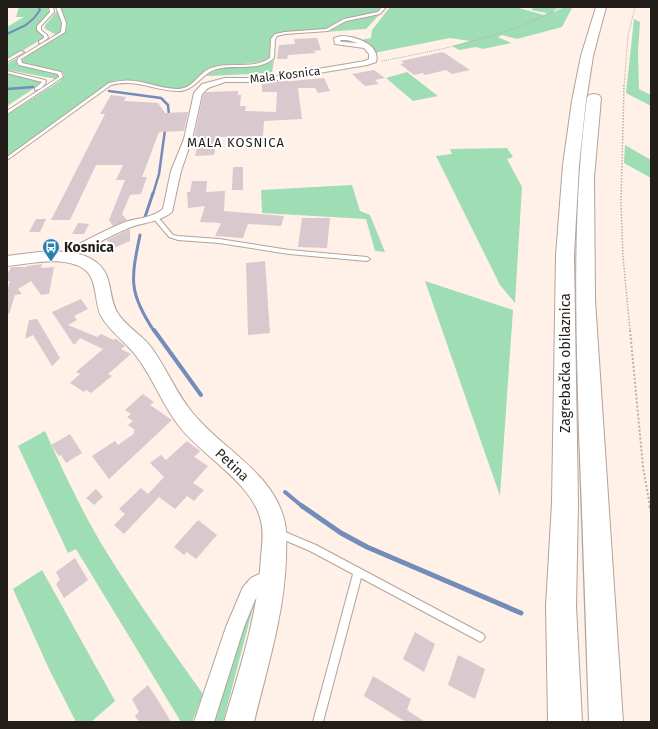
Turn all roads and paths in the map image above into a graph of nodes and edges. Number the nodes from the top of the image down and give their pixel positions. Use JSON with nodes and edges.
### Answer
{"nodes":[{"id":1,"x":51,"y":7,"type":"edge"},
{"id":2,"x":58,"y":7,"type":"edge"},
{"id":3,"x":384,"y":7,"type":"edge"},
{"id":4,"x":562,"y":7,"type":"edge"},
{"id":5,"x":601,"y":7,"type":"edge"},
{"id":6,"x":612,"y":7,"type":"edge"},
{"id":7,"x":635,"y":7,"type":"edge"},
{"id":8,"x":365,"y":46,"type":"dead end"},
{"id":9,"x":7,"y":61,"type":"edge"},
{"id":10,"x":367,"y":63,"type":"junction"},
{"id":11,"x":7,"y":72,"type":"edge"},
{"id":12,"x":7,"y":108,"type":"edge"},
{"id":13,"x":7,"y":113,"type":"edge"},
{"id":14,"x":7,"y":159,"type":"edge"},
{"id":15,"x":156,"y":218,"type":"junction"},
{"id":16,"x":64,"y":257,"type":"junction"},
{"id":17,"x":368,"y":258,"type":"dead end"},
{"id":18,"x":7,"y":261,"type":"edge"},
{"id":19,"x":651,"y":512,"type":"edge"},
{"id":20,"x":274,"y":531,"type":"junction"},
{"id":21,"x":358,"y":572,"type":"junction"},
{"id":22,"x":273,"y":581,"type":"junction"},
{"id":23,"x":480,"y":637,"type":"dead end"},
{"id":24,"x":204,"y":722,"type":"edge"},
{"id":25,"x":239,"y":722,"type":"edge"},
{"id":26,"x":318,"y":722,"type":"edge"},
{"id":27,"x":565,"y":722,"type":"edge"},
{"id":28,"x":606,"y":722,"type":"edge"}],
"edges":[{"from":1,"to":9,"type":"lane"},
{"from":2,"to":13,"type":"lane"},
{"from":3,"to":14,"type":"lane"},
{"from":4,"to":10,"type":"path"},
{"from":5,"to":27,"type":"highway","name":"Zagrebačka obilaznica"},
{"from":6,"to":28,"type":"highway","name":"Zagrebačka obilaznica"},
{"from":7,"to":19,"type":"path"},
{"from":8,"to":10,"type":"street"},
{"from":10,"to":15,"type":"street","name":"Mala Kosnica"},
{"from":11,"to":12,"type":"lane"},
{"from":15,"to":16,"type":"street","name":"Petina"},
{"from":15,"to":17,"type":"lane"},
{"from":16,"to":18,"type":"street","name":"Petina"},
{"from":16,"to":20,"type":"street","name":"Petina"},
{"from":20,"to":21,"type":"lane"},
{"from":20,"to":22,"type":"street","name":"Petina"},
{"from":21,"to":23,"type":"lane"},
{"from":21,"to":26,"type":"lane"},
{"from":22,"to":24,"type":"street"},
{"from":22,"to":25,"type":"street","name":"Petina"}]}
